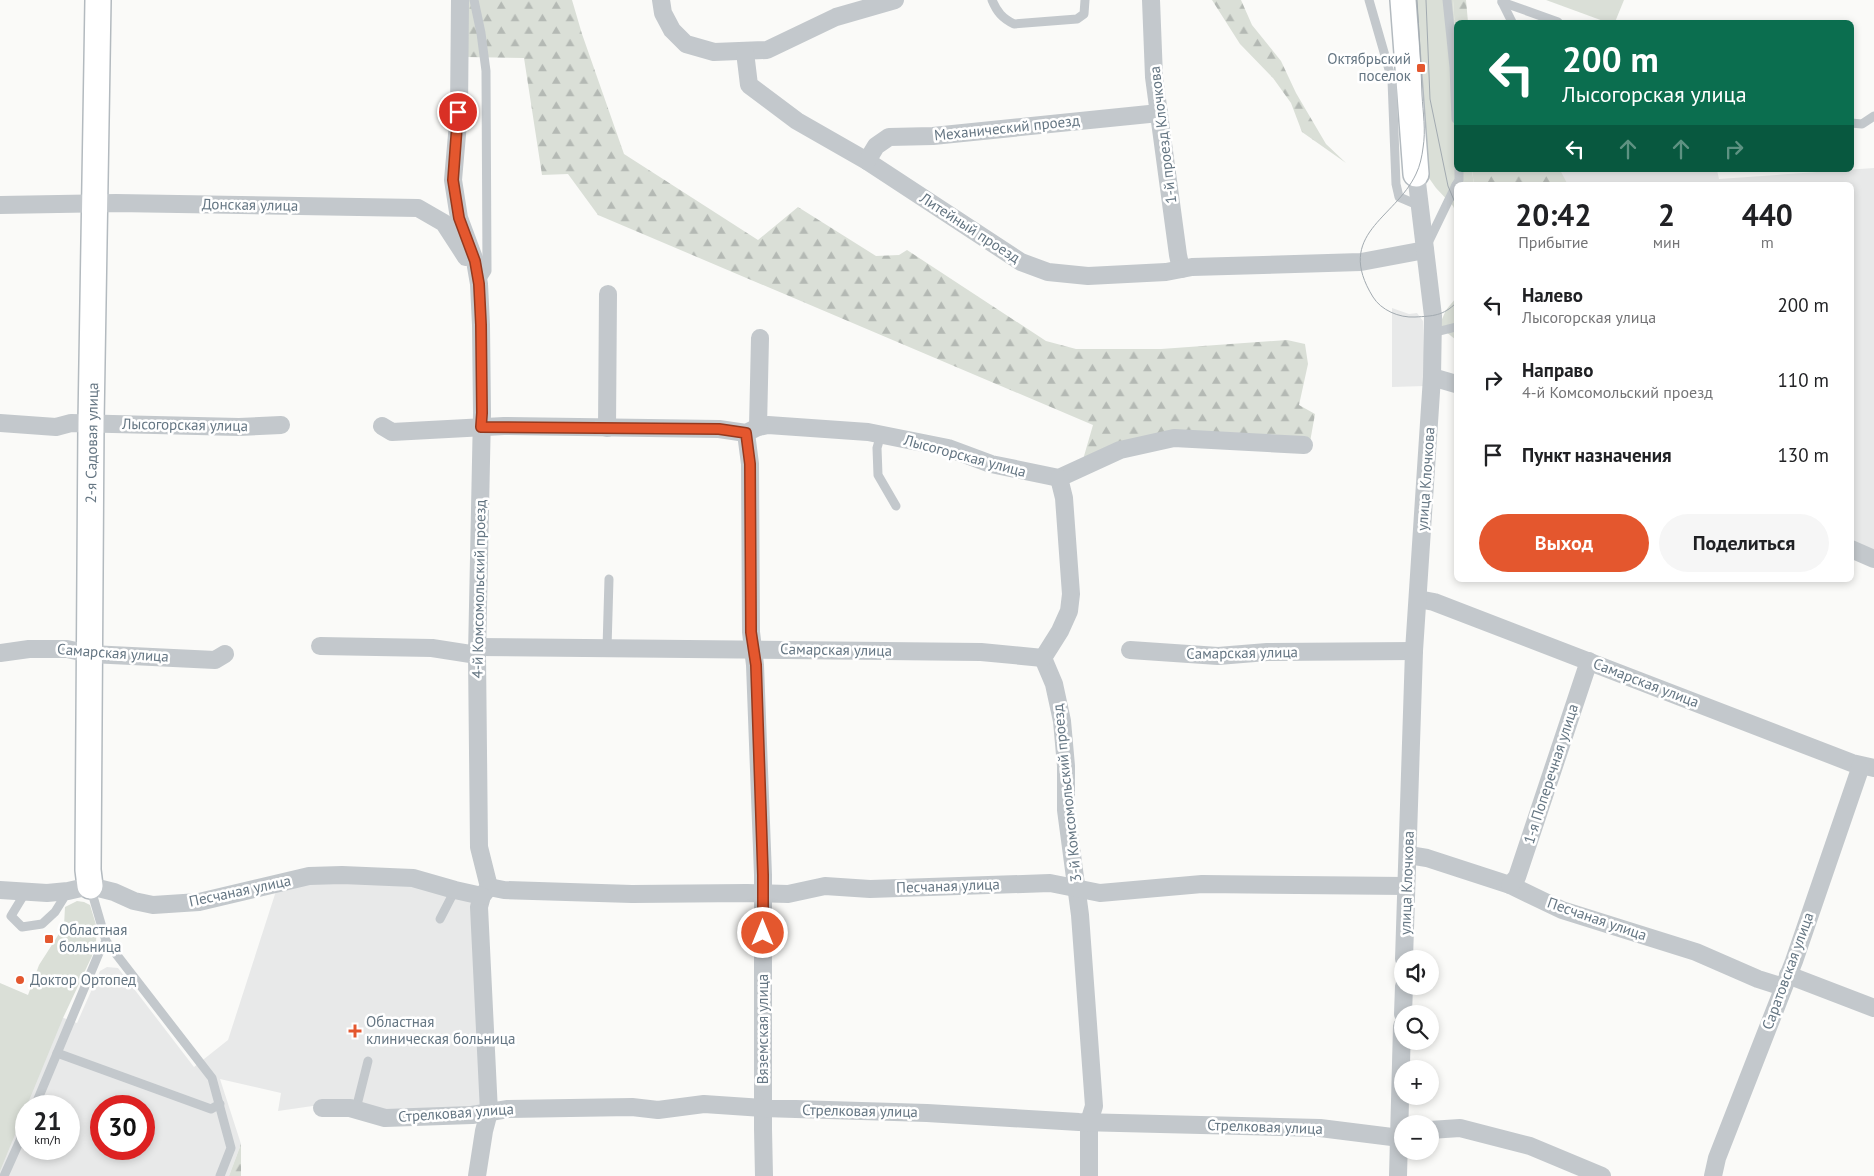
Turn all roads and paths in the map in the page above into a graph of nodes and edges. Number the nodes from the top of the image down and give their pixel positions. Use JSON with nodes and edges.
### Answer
{"nodes":[{"id":1,"x":98,"y":0,"type":"edge"},
{"id":2,"x":460,"y":0,"type":"edge"},
{"id":3,"x":474,"y":0,"type":"edge"},
{"id":4,"x":661,"y":0,"type":"edge"},
{"id":5,"x":894,"y":0,"type":"edge"},
{"id":6,"x":992,"y":0,"type":"edge"},
{"id":7,"x":1085,"y":0,"type":"edge"},
{"id":8,"x":1151,"y":0,"type":"edge"},
{"id":9,"x":1369,"y":0,"type":"edge"},
{"id":10,"x":1403,"y":0,"type":"edge"},
{"id":11,"x":1446,"y":0,"type":"edge"},
{"id":12,"x":1502,"y":1,"type":"edge"},
{"id":13,"x":1511,"y":20,"type":"edge"},
{"id":14,"x":1553,"y":20,"type":"edge"},
{"id":15,"x":745,"y":52,"type":"junction"},
{"id":16,"x":1454,"y":67,"type":"edge"},
{"id":17,"x":1159,"y":112,"type":"junction"},
{"id":18,"x":1874,"y":116,"type":"edge"},
{"id":19,"x":1854,"y":123,"type":"edge"},
{"id":20,"x":867,"y":161,"type":"junction"},
{"id":21,"x":1416,"y":174,"type":"joint"},
{"id":22,"x":1454,"y":189,"type":"edge"},
{"id":23,"x":96,"y":204,"type":"junction"},
{"id":24,"x":0,"y":205,"type":"edge"},
{"id":25,"x":1420,"y":206,"type":"junction"},
{"id":26,"x":1425,"y":250,"type":"junction"},
{"id":27,"x":475,"y":261,"type":"junction"},
{"id":28,"x":1181,"y":269,"type":"junction"},
{"id":29,"x":479,"y":284,"type":"junction"},
{"id":30,"x":608,"y":294,"type":"dead end"},
{"id":31,"x":1454,"y":328,"type":"edge"},
{"id":32,"x":1432,"y":334,"type":"junction"},
{"id":33,"x":760,"y":338,"type":"dead end"},
{"id":34,"x":1432,"y":377,"type":"junction"},
{"id":35,"x":1454,"y":383,"type":"edge"},
{"id":36,"x":0,"y":422,"type":"edge"},
{"id":37,"x":91,"y":423,"type":"junction"},
{"id":38,"x":281,"y":425,"type":"dead end"},
{"id":39,"x":382,"y":426,"type":"dead end"},
{"id":40,"x":481,"y":427,"type":"junction"},
{"id":41,"x":607,"y":428,"type":"junction"},
{"id":42,"x":752,"y":430,"type":"junction"},
{"id":43,"x":881,"y":434,"type":"junction"},
{"id":44,"x":1304,"y":446,"type":"dead end"},
{"id":45,"x":1059,"y":478,"type":"junction"},
{"id":46,"x":896,"y":506,"type":"dead end"},
{"id":47,"x":1854,"y":550,"type":"edge"},
{"id":48,"x":1874,"y":559,"type":"edge"},
{"id":49,"x":609,"y":580,"type":"dead end"},
{"id":50,"x":1418,"y":599,"type":"junction"},
{"id":51,"x":320,"y":646,"type":"dead end"},
{"id":52,"x":607,"y":648,"type":"junction"},
{"id":53,"x":754,"y":650,"type":"junction"},
{"id":54,"x":1130,"y":650,"type":"dead end"},
{"id":55,"x":477,"y":651,"type":"junction"},
{"id":56,"x":1414,"y":651,"type":"junction"},
{"id":57,"x":0,"y":653,"type":"edge"},
{"id":58,"x":90,"y":654,"type":"junction"},
{"id":59,"x":225,"y":654,"type":"dead end"},
{"id":60,"x":1043,"y":658,"type":"junction"},
{"id":61,"x":1589,"y":661,"type":"junction"},
{"id":62,"x":1868,"y":767,"type":"edge"},
{"id":63,"x":1409,"y":855,"type":"junction"},
{"id":64,"x":1510,"y":885,"type":"junction"},
{"id":65,"x":1406,"y":886,"type":"junction"},
{"id":66,"x":79,"y":888,"type":"junction"},
{"id":67,"x":1077,"y":889,"type":"junction"},
{"id":68,"x":0,"y":890,"type":"edge"},
{"id":69,"x":455,"y":890,"type":"junction"},
{"id":70,"x":486,"y":891,"type":"junction"},
{"id":71,"x":25,"y":893,"type":"junction"},
{"id":72,"x":763,"y":894,"type":"junction"},
{"id":73,"x":440,"y":919,"type":"dead end"},
{"id":74,"x":106,"y":941,"type":"junction"},
{"id":75,"x":1404,"y":950,"type":"edge"},
{"id":76,"x":1786,"y":981,"type":"junction"},
{"id":77,"x":1874,"y":1008,"type":"edge"},
{"id":78,"x":1402,"y":1050,"type":"edge"},
{"id":79,"x":56,"y":1053,"type":"junction"},
{"id":80,"x":368,"y":1061,"type":"dead end"},
{"id":81,"x":39,"y":1095,"type":"edge"},
{"id":82,"x":220,"y":1104,"type":"junction"},
{"id":83,"x":322,"y":1108,"type":"dead end"},
{"id":84,"x":763,"y":1108,"type":"junction"},
{"id":85,"x":356,"y":1109,"type":"junction"},
{"id":86,"x":489,"y":1112,"type":"junction"},
{"id":87,"x":1401,"y":1115,"type":"edge"},
{"id":88,"x":1089,"y":1122,"type":"junction"},
{"id":89,"x":1439,"y":1129,"type":"edge"},
{"id":90,"x":1394,"y":1132,"type":"edge"},
{"id":91,"x":15,"y":1152,"type":"edge"},
{"id":92,"x":1399,"y":1160,"type":"edge"},
{"id":93,"x":4,"y":1176,"type":"edge"},
{"id":94,"x":220,"y":1176,"type":"edge"},
{"id":95,"x":477,"y":1176,"type":"edge"},
{"id":96,"x":764,"y":1176,"type":"edge"},
{"id":97,"x":1089,"y":1176,"type":"edge"},
{"id":98,"x":1398,"y":1176,"type":"edge"},
{"id":99,"x":1602,"y":1176,"type":"edge"},
{"id":100,"x":1713,"y":1176,"type":"edge"}],
"edges":[{"from":1,"to":23,"type":"street","name":"2-я Садовая улица"},
{"from":2,"to":27,"type":"street","name":"4-й Комсомольский проезд"},
{"from":3,"to":29,"type":"lane"},
{"from":4,"to":15,"type":"street"},
{"from":5,"to":15,"type":"street"},
{"from":6,"to":7,"type":"lane"},
{"from":8,"to":17,"type":"street","name":"1-й проезд Клочкова"},
{"from":9,"to":25,"type":"lane"},
{"from":10,"to":21,"type":"street","name":"улица Клочкова"},
{"from":11,"to":16,"type":"lane"},
{"from":12,"to":13,"type":"lane"},
{"from":12,"to":14,"type":"lane"},
{"from":15,"to":20,"type":"street","name":"Литейный проезд"},
{"from":17,"to":20,"type":"street","name":"Механический проезд"},
{"from":17,"to":28,"type":"street","name":"1-й проезд Клочкова"},
{"from":18,"to":19,"type":"lane"},
{"from":20,"to":28,"type":"street","name":"Литейный проезд"},
{"from":21,"to":25,"type":"street","name":"улица Клочкова"},
{"from":22,"to":26,"type":"lane"},
{"from":23,"to":24,"type":"street","name":"Донская улица"},
{"from":23,"to":27,"type":"street","name":"Донская улица"},
{"from":23,"to":37,"type":"street","name":"2-я Садовая улица"},
{"from":25,"to":26,"type":"street","name":"улица Клочкова"},
{"from":26,"to":28,"type":"street","name":"Литейный проезд"},
{"from":26,"to":32,"type":"street","name":"улица Клочкова"},
{"from":27,"to":29,"type":"street","name":"4-й Комсомольский проезд"},
{"from":29,"to":40,"type":"street","name":"4-й Комсомольский проезд"},
{"from":30,"to":41,"type":"street"},
{"from":31,"to":32,"type":"lane"},
{"from":32,"to":34,"type":"street","name":"улица Клочкова"},
{"from":33,"to":42,"type":"street","name":"Вяземская улица"},
{"from":34,"to":35,"type":"street"},
{"from":34,"to":50,"type":"street","name":"улица Клочкова"},
{"from":36,"to":37,"type":"street","name":"Лысогорская улица"},
{"from":37,"to":38,"type":"street","name":"Лысогорская улица"},
{"from":37,"to":58,"type":"street","name":"2-я Садовая улица"},
{"from":39,"to":40,"type":"street","name":"Лысогорская улица"},
{"from":40,"to":41,"type":"street","name":"Лысогорская улица"},
{"from":40,"to":55,"type":"street","name":"4-й Комсомольский проезд"},
{"from":41,"to":42,"type":"street","name":"Лысогорская улица"},
{"from":42,"to":43,"type":"street","name":"Лысогорская улица"},
{"from":42,"to":53,"type":"street","name":"Вяземская улица"},
{"from":43,"to":45,"type":"street","name":"Лысогорская улица"},
{"from":43,"to":46,"type":"lane"},
{"from":44,"to":45,"type":"street"},
{"from":45,"to":60,"type":"street"},
{"from":47,"to":48,"type":"street"},
{"from":49,"to":52,"type":"lane"},
{"from":50,"to":56,"type":"street","name":"улица Клочкова"},
{"from":50,"to":61,"type":"street","name":"Самарская улица"},
{"from":51,"to":55,"type":"street","name":"Самарская улица"},
{"from":52,"to":53,"type":"street","name":"Самарская улица"},
{"from":52,"to":55,"type":"street","name":"Самарская улица"},
{"from":53,"to":60,"type":"street","name":"Самарская улица"},
{"from":53,"to":72,"type":"street","name":"Вяземская улица"},
{"from":54,"to":56,"type":"street","name":"Самарская улица"},
{"from":55,"to":70,"type":"street","name":"4-й Комсомольский проезд"},
{"from":56,"to":63,"type":"street","name":"улица Клочкова"},
{"from":57,"to":58,"type":"street","name":"Самарская улица"},
{"from":58,"to":59,"type":"street","name":"Самарская улица"},
{"from":58,"to":66,"type":"street","name":"2-я Садовая улица"},
{"from":60,"to":67,"type":"street","name":"3-й Комсомольский проезд"},
{"from":61,"to":62,"type":"street","name":"Самарская улица"},
{"from":61,"to":64,"type":"street","name":"1-я Поперечная улица"},
{"from":62,"to":76,"type":"street","name":"Саратовская улица"},
{"from":63,"to":64,"type":"street","name":"Песчаная улица"},
{"from":63,"to":65,"type":"street","name":"улица Клочкова"},
{"from":64,"to":76,"type":"street","name":"Песчаная улица"},
{"from":65,"to":67,"type":"street","name":"Песчаная улица"},
{"from":65,"to":75,"type":"street","name":"улица Клочкова"},
{"from":66,"to":69,"type":"street","name":"Песчаная улица"},
{"from":66,"to":71,"type":"street","name":"Песчаная улица"},
{"from":66,"to":71,"type":"lane"},
{"from":66,"to":74,"type":"lane"},
{"from":67,"to":72,"type":"street","name":"Песчаная улица"},
{"from":67,"to":88,"type":"street","name":"3-й Комсомольский проезд"},
{"from":68,"to":71,"type":"street","name":"Песчаная улица"},
{"from":69,"to":70,"type":"street","name":"Песчаная улица"},
{"from":69,"to":73,"type":"lane"},
{"from":70,"to":72,"type":"street","name":"Песчаная улица"},
{"from":70,"to":86,"type":"street","name":"4-й Комсомольский проезд"},
{"from":72,"to":84,"type":"street","name":"Вяземская улица"},
{"from":74,"to":79,"type":"lane"},
{"from":74,"to":82,"type":"lane"},
{"from":76,"to":77,"type":"street","name":"Песчаная улица"},
{"from":76,"to":100,"type":"street","name":"Саратовская улица"},
{"from":78,"to":87,"type":"street"},
{"from":79,"to":81,"type":"lane"},
{"from":79,"to":82,"type":"lane"},
{"from":80,"to":85,"type":"lane"},
{"from":82,"to":94,"type":"lane"},
{"from":83,"to":85,"type":"street","name":"Стрелковая улица"},
{"from":84,"to":86,"type":"street","name":"Стрелковая улица"},
{"from":84,"to":88,"type":"street","name":"Стрелковая улица"},
{"from":84,"to":96,"type":"street","name":"Вяземская улица"},
{"from":85,"to":86,"type":"street","name":"Стрелковая улица"},
{"from":86,"to":95,"type":"street","name":"4-й Комсомольский проезд"},
{"from":88,"to":90,"type":"street","name":"Стрелковая улица"},
{"from":88,"to":97,"type":"street","name":"3-й Комсомольский проезд"},
{"from":89,"to":99,"type":"street"},
{"from":91,"to":93,"type":"lane"},
{"from":92,"to":98,"type":"street"}]}
